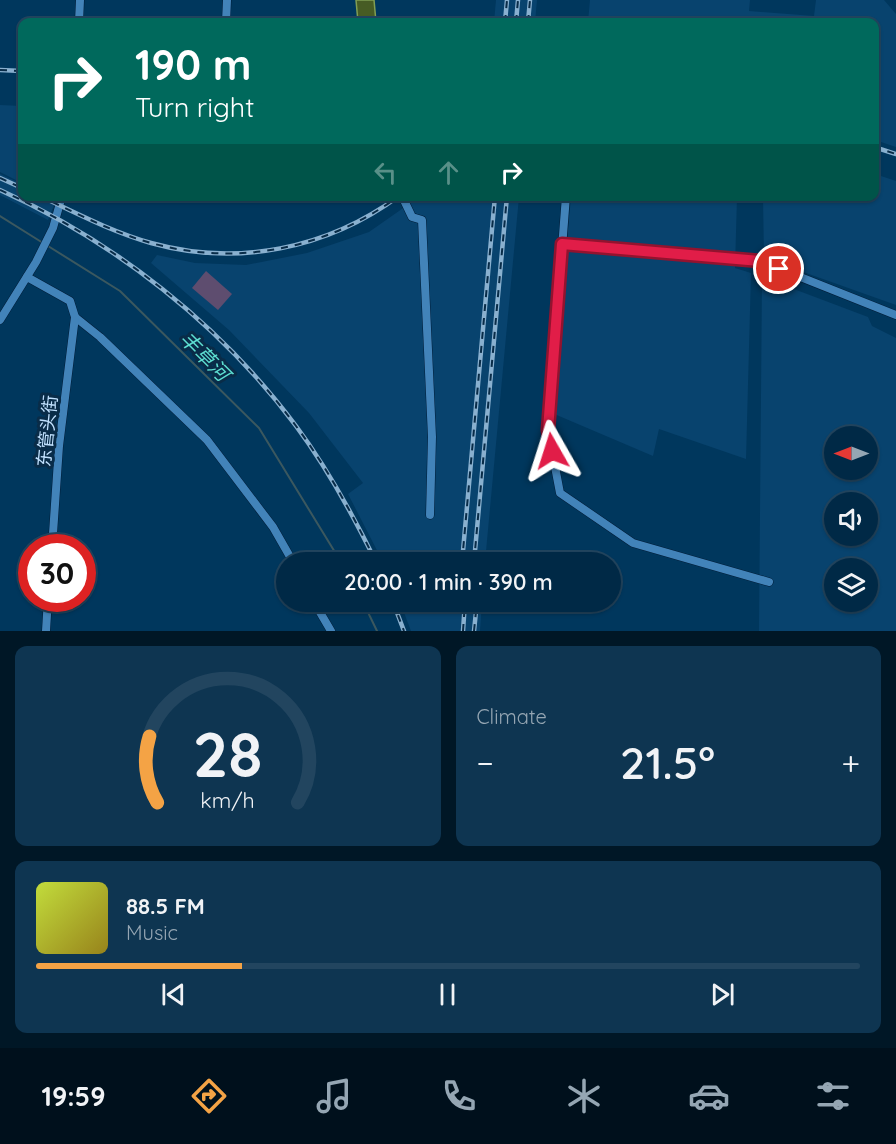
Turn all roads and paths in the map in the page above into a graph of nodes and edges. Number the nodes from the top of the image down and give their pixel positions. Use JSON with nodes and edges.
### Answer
{"nodes":[{"id":1,"x":80,"y":0,"type":"edge"},
{"id":2,"x":227,"y":0,"type":"edge"},
{"id":3,"x":79,"y":18,"type":"edge"},
{"id":4,"x":226,"y":18,"type":"edge"},
{"id":5,"x":61,"y":201,"type":"edge"},
{"id":6,"x":404,"y":201,"type":"edge"},
{"id":7,"x":566,"y":201,"type":"edge"},
{"id":8,"x":562,"y":244,"type":"junction"},
{"id":9,"x":27,"y":277,"type":"junction"},
{"id":10,"x":896,"y":315,"type":"edge"},
{"id":11,"x":75,"y":317,"type":"junction"},
{"id":12,"x":0,"y":320,"type":"edge"},
{"id":13,"x":430,"y":515,"type":"dead end"},
{"id":14,"x":53,"y":534,"type":"edge"},
{"id":15,"x":287,"y":552,"type":"edge"},
{"id":16,"x":769,"y":582,"type":"dead end"},
{"id":17,"x":47,"y":612,"type":"edge"},
{"id":18,"x":320,"y":612,"type":"edge"},
{"id":19,"x":46,"y":631,"type":"edge"},
{"id":20,"x":331,"y":631,"type":"edge"}],
"edges":[{"from":1,"to":3,"type":"street"},
{"from":2,"to":4,"type":"street"},
{"from":5,"to":9,"type":"street"},
{"from":6,"to":13,"type":"street"},
{"from":7,"to":8,"type":"street"},
{"from":8,"to":10,"type":"street"},
{"from":8,"to":16,"type":"street"},
{"from":9,"to":11,"type":"street"},
{"from":9,"to":12,"type":"street"},
{"from":11,"to":14,"type":"street","name":"东管头街"},
{"from":11,"to":15,"type":"street"},
{"from":17,"to":19,"type":"street"},
{"from":18,"to":20,"type":"street"}]}
